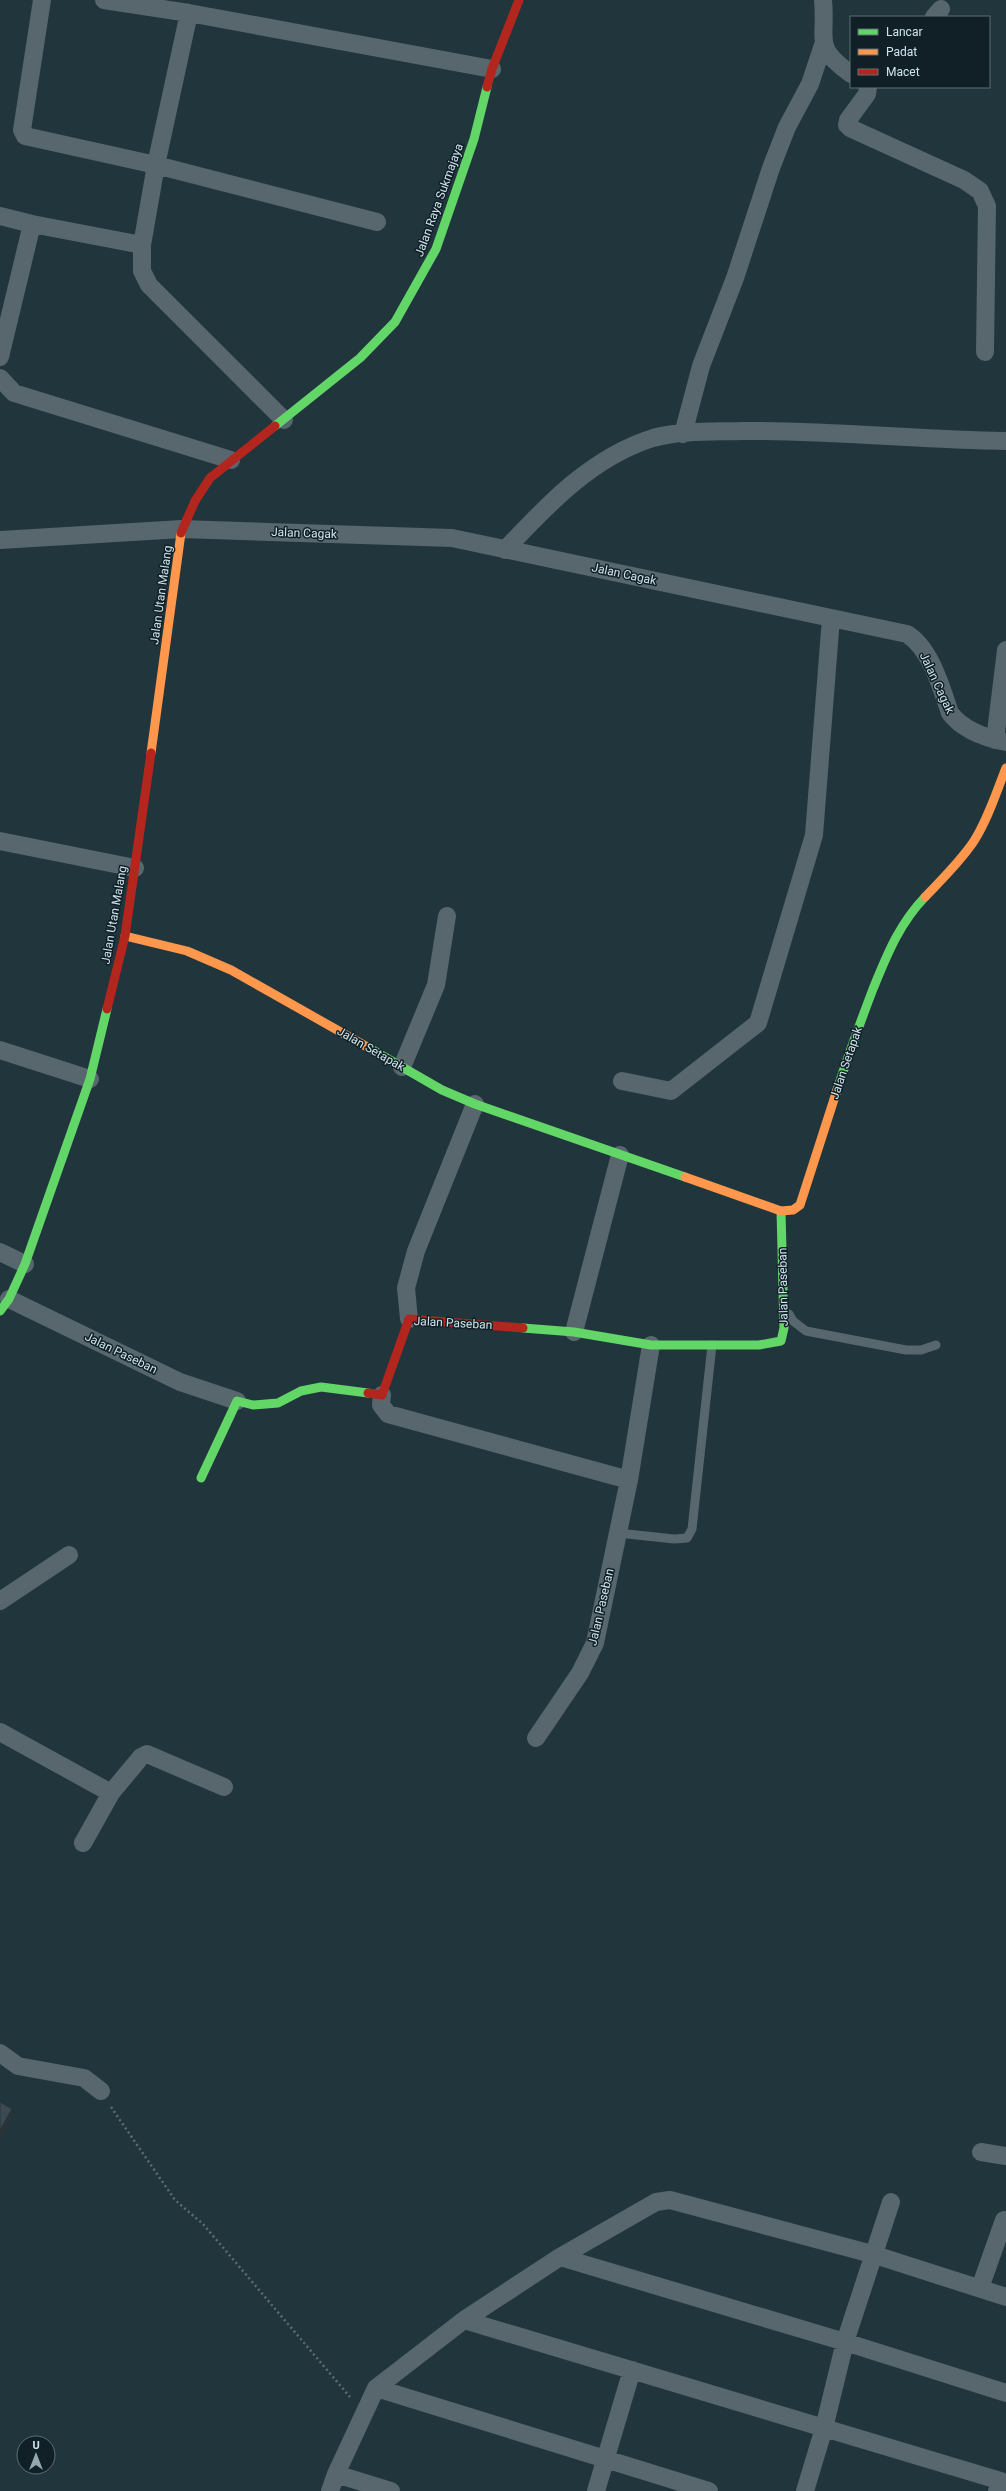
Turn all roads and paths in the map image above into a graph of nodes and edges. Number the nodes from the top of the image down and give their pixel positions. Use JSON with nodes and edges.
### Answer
{"nodes":[{"id":1,"x":42,"y":0,"type":"edge"},
{"id":2,"x":104,"y":0,"type":"edge"},
{"id":3,"x":519,"y":0,"type":"edge"},
{"id":4,"x":823,"y":0,"type":"edge"},
{"id":5,"x":180,"y":8,"type":"edge"},
{"id":6,"x":823,"y":45,"type":"junction"},
{"id":7,"x":492,"y":69,"type":"junction"},
{"id":8,"x":850,"y":73,"type":"edge"},
{"id":9,"x":868,"y":88,"type":"edge"},
{"id":10,"x":156,"y":164,"type":"junction"},
{"id":11,"x":0,"y":216,"type":"edge"},
{"id":12,"x":377,"y":222,"type":"dead end"},
{"id":13,"x":32,"y":224,"type":"junction"},
{"id":14,"x":142,"y":245,"type":"junction"},
{"id":15,"x":985,"y":352,"type":"dead end"},
{"id":16,"x":0,"y":357,"type":"edge"},
{"id":17,"x":0,"y":378,"type":"edge"},
{"id":18,"x":284,"y":420,"type":"junction"},
{"id":19,"x":683,"y":434,"type":"junction"},
{"id":20,"x":1006,"y":441,"type":"edge"},
{"id":21,"x":231,"y":460,"type":"junction"},
{"id":22,"x":182,"y":529,"type":"junction"},
{"id":23,"x":0,"y":540,"type":"edge"},
{"id":24,"x":505,"y":550,"type":"junction"},
{"id":25,"x":831,"y":618,"type":"junction"},
{"id":26,"x":1006,"y":650,"type":"edge"},
{"id":27,"x":1000,"y":741,"type":"edge"},
{"id":28,"x":1006,"y":768,"type":"edge"},
{"id":29,"x":0,"y":841,"type":"edge"},
{"id":30,"x":135,"y":868,"type":"junction"},
{"id":31,"x":447,"y":916,"type":"dead end"},
{"id":32,"x":125,"y":936,"type":"junction"},
{"id":33,"x":0,"y":1050,"type":"edge"},
{"id":34,"x":402,"y":1067,"type":"junction"},
{"id":35,"x":90,"y":1079,"type":"junction"},
{"id":36,"x":622,"y":1081,"type":"dead end"},
{"id":37,"x":475,"y":1104,"type":"junction"},
{"id":38,"x":620,"y":1155,"type":"junction"},
{"id":39,"x":781,"y":1211,"type":"junction"},
{"id":40,"x":0,"y":1252,"type":"edge"},
{"id":41,"x":25,"y":1264,"type":"junction"},
{"id":42,"x":783,"y":1304,"type":"junction"},
{"id":43,"x":4,"y":1305,"type":"edge"},
{"id":44,"x":409,"y":1319,"type":"junction"},
{"id":45,"x":574,"y":1332,"type":"junction"},
{"id":46,"x":651,"y":1344,"type":"junction"},
{"id":47,"x":712,"y":1345,"type":"junction"},
{"id":48,"x":936,"y":1345,"type":"dead end"},
{"id":49,"x":382,"y":1394,"type":"junction"},
{"id":50,"x":237,"y":1401,"type":"junction"},
{"id":51,"x":201,"y":1478,"type":"dead end"},
{"id":52,"x":629,"y":1480,"type":"junction"},
{"id":53,"x":618,"y":1533,"type":"junction"},
{"id":54,"x":69,"y":1555,"type":"dead end"},
{"id":55,"x":0,"y":1601,"type":"edge"},
{"id":56,"x":0,"y":1732,"type":"edge"},
{"id":57,"x":536,"y":1738,"type":"dead end"},
{"id":58,"x":224,"y":1787,"type":"dead end"},
{"id":59,"x":111,"y":1793,"type":"junction"},
{"id":60,"x":83,"y":1843,"type":"dead end"},
{"id":61,"x":0,"y":2053,"type":"edge"},
{"id":62,"x":102,"y":2091,"type":"joint"},
{"id":63,"x":981,"y":2152,"type":"dead end"},
{"id":64,"x":1006,"y":2156,"type":"edge"},
{"id":65,"x":891,"y":2202,"type":"dead end"},
{"id":66,"x":1004,"y":2220,"type":"dead end"},
{"id":67,"x":872,"y":2254,"type":"junction"},
{"id":68,"x":560,"y":2257,"type":"junction"},
{"id":69,"x":980,"y":2288,"type":"junction"},
{"id":70,"x":1006,"y":2297,"type":"edge"},
{"id":71,"x":464,"y":2320,"type":"junction"},
{"id":72,"x":845,"y":2342,"type":"junction"},
{"id":73,"x":632,"y":2370,"type":"junction"},
{"id":74,"x":376,"y":2388,"type":"junction"},
{"id":75,"x":1006,"y":2393,"type":"edge"},
{"id":76,"x":364,"y":2414,"type":"junction"},
{"id":77,"x":824,"y":2428,"type":"junction"},
{"id":78,"x":605,"y":2460,"type":"junction"},
{"id":79,"x":333,"y":2483,"type":"edge"},
{"id":80,"x":392,"y":2491,"type":"edge"},
{"id":81,"x":596,"y":2491,"type":"edge"},
{"id":82,"x":709,"y":2491,"type":"edge"},
{"id":83,"x":805,"y":2491,"type":"edge"},
{"id":84,"x":997,"y":2491,"type":"edge"}],
"edges":[{"from":1,"to":10,"type":"street"},
{"from":2,"to":5,"type":"street"},
{"from":3,"to":7,"type":"street","name":"Jalan Raya Sukmajaya"},
{"from":4,"to":6,"type":"street"},
{"from":5,"to":7,"type":"street"},
{"from":5,"to":10,"type":"street"},
{"from":6,"to":8,"type":"street"},
{"from":6,"to":19,"type":"street"},
{"from":7,"to":18,"type":"street","name":"Jalan Raya Sukmajaya"},
{"from":9,"to":15,"type":"street"},
{"from":10,"to":12,"type":"street"},
{"from":10,"to":14,"type":"street"},
{"from":11,"to":13,"type":"street"},
{"from":13,"to":14,"type":"street"},
{"from":13,"to":16,"type":"street"},
{"from":14,"to":18,"type":"street"},
{"from":17,"to":21,"type":"street"},
{"from":18,"to":21,"type":"street","name":"Jalan Raya Sukmajaya"},
{"from":19,"to":20,"type":"street"},
{"from":19,"to":24,"type":"street"},
{"from":21,"to":22,"type":"street","name":"Jalan Raya Sukmajaya"},
{"from":22,"to":23,"type":"street","name":"Jalan Cagak"},
{"from":22,"to":24,"type":"street","name":"Jalan Cagak"},
{"from":22,"to":30,"type":"street","name":"Jalan Utan Malang"},
{"from":24,"to":25,"type":"street","name":"Jalan Cagak"},
{"from":25,"to":27,"type":"street","name":"Jalan Cagak"},
{"from":25,"to":36,"type":"street"},
{"from":26,"to":27,"type":"street"},
{"from":28,"to":39,"type":"street","name":"Jalan Setapak"},
{"from":29,"to":30,"type":"street"},
{"from":30,"to":32,"type":"street","name":"Jalan Utan Malang"},
{"from":31,"to":34,"type":"street"},
{"from":32,"to":34,"type":"street","name":"Jalan Setapak"},
{"from":32,"to":35,"type":"street","name":"Jalan Utan Malang"},
{"from":33,"to":35,"type":"street"},
{"from":34,"to":37,"type":"street","name":"Jalan Setapak"},
{"from":35,"to":41,"type":"street","name":"Jalan Utan Malang"},
{"from":37,"to":38,"type":"street","name":"Jalan Setapak"},
{"from":37,"to":44,"type":"street"},
{"from":38,"to":39,"type":"street","name":"Jalan Setapak"},
{"from":38,"to":45,"type":"street"},
{"from":39,"to":42,"type":"street","name":"Jalan Paseban"},
{"from":40,"to":41,"type":"street"},
{"from":41,"to":43,"type":"street","name":"Jalan Utan Malang"},
{"from":42,"to":47,"type":"street","name":"Jalan Paseban"},
{"from":42,"to":48,"type":"lane"},
{"from":43,"to":50,"type":"street","name":"Jalan Paseban"},
{"from":44,"to":45,"type":"street","name":"Jalan Paseban"},
{"from":44,"to":49,"type":"street","name":"Jalan Paseban"},
{"from":45,"to":46,"type":"street","name":"Jalan Paseban"},
{"from":46,"to":47,"type":"street","name":"Jalan Paseban"},
{"from":46,"to":52,"type":"street","name":"Jalan Paseban"},
{"from":47,"to":53,"type":"lane"},
{"from":49,"to":50,"type":"street","name":"Jalan Paseban"},
{"from":49,"to":52,"type":"street"},
{"from":50,"to":51,"type":"street"},
{"from":52,"to":53,"type":"street","name":"Jalan Paseban"},
{"from":53,"to":57,"type":"street","name":"Jalan Paseban"},
{"from":54,"to":55,"type":"street"},
{"from":56,"to":59,"type":"street"},
{"from":58,"to":59,"type":"street"},
{"from":59,"to":60,"type":"street"},
{"from":61,"to":62,"type":"street"},
{"from":62,"to":76,"type":"path"},
{"from":63,"to":64,"type":"street"},
{"from":65,"to":67,"type":"street"},
{"from":66,"to":69,"type":"street"},
{"from":67,"to":68,"type":"street"},
{"from":67,"to":69,"type":"street"},
{"from":67,"to":72,"type":"street"},
{"from":68,"to":71,"type":"street"},
{"from":68,"to":72,"type":"street"},
{"from":69,"to":70,"type":"street"},
{"from":71,"to":73,"type":"street"},
{"from":71,"to":74,"type":"street"},
{"from":72,"to":75,"type":"street"},
{"from":72,"to":77,"type":"street"},
{"from":73,"to":77,"type":"street"},
{"from":73,"to":78,"type":"street"},
{"from":74,"to":76,"type":"street"},
{"from":74,"to":78,"type":"street"},
{"from":76,"to":79,"type":"street"},
{"from":77,"to":83,"type":"street"},
{"from":77,"to":84,"type":"street"},
{"from":78,"to":81,"type":"street"},
{"from":78,"to":82,"type":"street"},
{"from":79,"to":80,"type":"street"}]}
